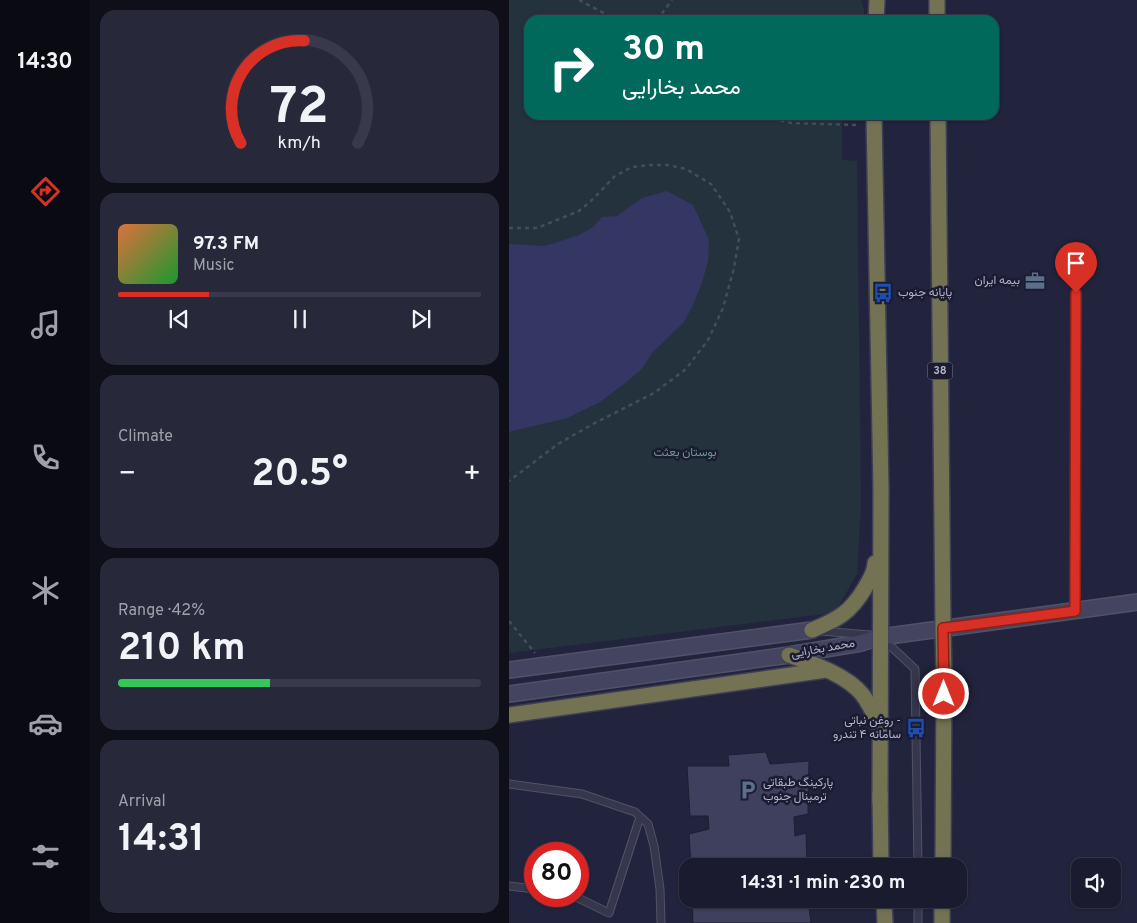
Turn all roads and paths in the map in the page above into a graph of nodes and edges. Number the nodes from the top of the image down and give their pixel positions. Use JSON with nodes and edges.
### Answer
{"nodes":[{"id":1,"x":579,"y":0,"type":"edge"},
{"id":2,"x":672,"y":0,"type":"edge"},
{"id":3,"x":877,"y":0,"type":"edge"},
{"id":4,"x":937,"y":0,"type":"edge"},
{"id":5,"x":608,"y":15,"type":"edge"},
{"id":6,"x":661,"y":15,"type":"edge"},
{"id":7,"x":876,"y":15,"type":"edge"},
{"id":8,"x":937,"y":15,"type":"edge"},
{"id":9,"x":778,"y":120,"type":"edge"},
{"id":10,"x":874,"y":120,"type":"edge"},
{"id":11,"x":938,"y":120,"type":"edge"},
{"id":12,"x":509,"y":228,"type":"edge"},
{"id":13,"x":1076,"y":293,"type":"dead end"},
{"id":14,"x":509,"y":481,"type":"edge"},
{"id":15,"x":881,"y":489,"type":"junction"},
{"id":16,"x":1137,"y":602,"type":"edge"},
{"id":17,"x":1075,"y":611,"type":"junction"},
{"id":18,"x":509,"y":621,"type":"edge"},
{"id":19,"x":943,"y":628,"type":"junction"},
{"id":20,"x":812,"y":630,"type":"junction"},
{"id":21,"x":881,"y":636,"type":"junction"},
{"id":22,"x":789,"y":655,"type":"junction"},
{"id":23,"x":545,"y":665,"type":"junction"},
{"id":24,"x":509,"y":670,"type":"edge"},
{"id":25,"x":826,"y":670,"type":"junction"},
{"id":26,"x":509,"y":694,"type":"edge"},
{"id":27,"x":509,"y":715,"type":"edge"},
{"id":28,"x":509,"y":784,"type":"edge"},
{"id":29,"x":881,"y":802,"type":"junction"},
{"id":30,"x":640,"y":816,"type":"junction"},
{"id":31,"x":881,"y":858,"type":"edge"},
{"id":32,"x":917,"y":858,"type":"edge"},
{"id":33,"x":943,"y":858,"type":"edge"},
{"id":34,"x":509,"y":886,"type":"edge"},
{"id":35,"x":524,"y":888,"type":"edge"},
{"id":36,"x":589,"y":903,"type":"edge"},
{"id":37,"x":882,"y":908,"type":"edge"},
{"id":38,"x":884,"y":908,"type":"edge"},
{"id":39,"x":918,"y":908,"type":"edge"},
{"id":40,"x":942,"y":908,"type":"edge"},
{"id":41,"x":661,"y":923,"type":"edge"},
{"id":42,"x":880,"y":923,"type":"edge"},
{"id":43,"x":885,"y":923,"type":"edge"},
{"id":44,"x":918,"y":923,"type":"edge"},
{"id":45,"x":942,"y":923,"type":"edge"}],
"edges":[{"from":1,"to":5,"type":"path"},
{"from":2,"to":6,"type":"path"},
{"from":3,"to":7,"type":"highway"},
{"from":4,"to":8,"type":"highway"},
{"from":9,"to":10,"type":"path"},
{"from":10,"to":15,"type":"highway"},
{"from":11,"to":19,"type":"highway","number":"38"},
{"from":12,"to":14,"type":"path"},
{"from":13,"to":17,"type":"lane"},
{"from":15,"to":20,"type":"highway"},
{"from":15,"to":21,"type":"highway"},
{"from":16,"to":17,"type":"main road","name":"محمد بخارایی"},
{"from":17,"to":19,"type":"main road","name":"محمد بخارایی"},
{"from":18,"to":23,"type":"path"},
{"from":19,"to":21,"type":"main road","name":"محمد بخارایی"},
{"from":19,"to":33,"type":"highway","number":"38"},
{"from":20,"to":21,"type":"lane"},
{"from":20,"to":23,"type":"main road","name":"محمد بخارایی"},
{"from":21,"to":22,"type":"main road","name":"محمد بخارایی"},
{"from":21,"to":29,"type":"highway"},
{"from":21,"to":32,"type":"lane"},
{"from":22,"to":25,"type":"highway"},
{"from":22,"to":26,"type":"main road","name":"محمد بخارایی"},
{"from":23,"to":24,"type":"main road","name":"محمد بخارایی"},
{"from":25,"to":27,"type":"highway"},
{"from":25,"to":29,"type":"highway"},
{"from":28,"to":30,"type":"lane"},
{"from":29,"to":31,"type":"highway"},
{"from":30,"to":36,"type":"lane"},
{"from":30,"to":41,"type":"lane"},
{"from":34,"to":35,"type":"lane"},
{"from":37,"to":42,"type":"lane"},
{"from":38,"to":43,"type":"highway"},
{"from":39,"to":44,"type":"lane"},
{"from":40,"to":45,"type":"highway"}]}
